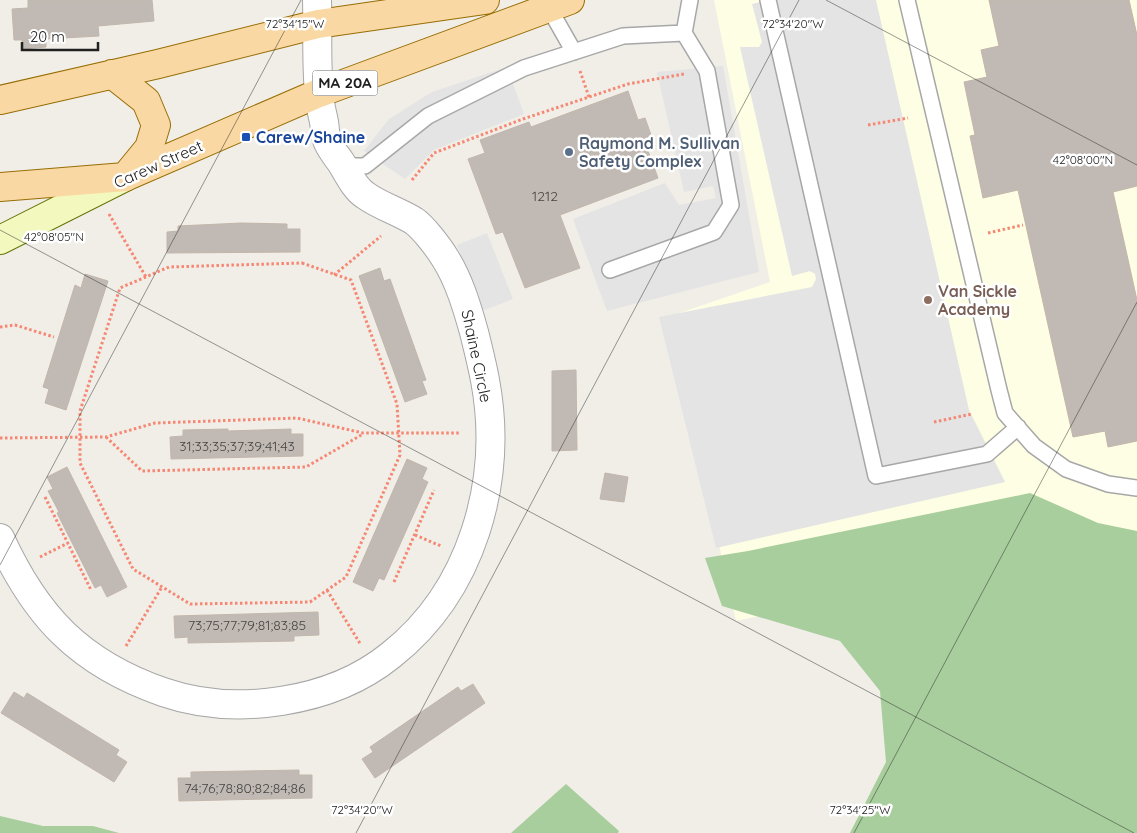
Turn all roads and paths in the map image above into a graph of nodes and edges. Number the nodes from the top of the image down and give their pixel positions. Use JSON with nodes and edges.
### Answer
{"nodes":[{"id":1,"x":485,"y":0,"type":"edge"},
{"id":2,"x":690,"y":0,"type":"edge"},
{"id":3,"x":907,"y":0,"type":"edge"},
{"id":4,"x":559,"y":4,"type":"edge"},
{"id":5,"x":770,"y":7,"type":"edge"},
{"id":6,"x":317,"y":12,"type":"edge"},
{"id":7,"x":684,"y":33,"type":"junction"},
{"id":8,"x":574,"y":52,"type":"junction"},
{"id":9,"x":707,"y":71,"type":"junction"},
{"id":10,"x":112,"y":74,"type":"junction"},
{"id":11,"x":318,"y":93,"type":"junction"},
{"id":12,"x":589,"y":97,"type":"junction"},
{"id":13,"x":0,"y":100,"type":"edge"},
{"id":14,"x":908,"y":118,"type":"dead end"},
{"id":15,"x":868,"y":125,"type":"dead end"},
{"id":16,"x":343,"y":166,"type":"junction"},
{"id":17,"x":126,"y":177,"type":"junction"},
{"id":18,"x":412,"y":180,"type":"dead end"},
{"id":19,"x":0,"y":187,"type":"edge"},
{"id":20,"x":97,"y":192,"type":"junction"},
{"id":21,"x":1023,"y":225,"type":"dead end"},
{"id":22,"x":988,"y":233,"type":"dead end"},
{"id":23,"x":381,"y":236,"type":"dead end"},
{"id":24,"x":0,"y":240,"type":"edge"},
{"id":25,"x":610,"y":270,"type":"dead end"},
{"id":26,"x":334,"y":275,"type":"junction"},
{"id":27,"x":146,"y":277,"type":"junction"},
{"id":28,"x":0,"y":327,"type":"edge"},
{"id":29,"x":54,"y":337,"type":"dead end"},
{"id":30,"x":972,"y":414,"type":"dead end"},
{"id":31,"x":934,"y":422,"type":"dead end"},
{"id":32,"x":1018,"y":427,"type":"junction"},
{"id":33,"x":363,"y":433,"type":"junction"},
{"id":34,"x":399,"y":433,"type":"junction"},
{"id":35,"x":459,"y":433,"type":"dead end"},
{"id":36,"x":106,"y":437,"type":"junction"},
{"id":37,"x":0,"y":438,"type":"edge"},
{"id":38,"x":80,"y":438,"type":"junction"},
{"id":39,"x":1137,"y":488,"type":"edge"},
{"id":40,"x":434,"y":490,"type":"dead end"},
{"id":41,"x":45,"y":497,"type":"dead end"},
{"id":42,"x":415,"y":534,"type":"junction"},
{"id":43,"x":0,"y":538,"type":"edge"},
{"id":44,"x":68,"y":544,"type":"junction"},
{"id":45,"x":443,"y":547,"type":"dead end"},
{"id":46,"x":40,"y":557,"type":"dead end"},
{"id":47,"x":394,"y":582,"type":"dead end"},
{"id":48,"x":162,"y":587,"type":"junction"},
{"id":49,"x":91,"y":590,"type":"dead end"},
{"id":50,"x":327,"y":590,"type":"junction"},
{"id":51,"x":361,"y":646,"type":"dead end"},
{"id":52,"x":112,"y":669,"type":"junction"}],
"edges":[{"from":1,"to":6,"type":"main road"},
{"from":2,"to":7,"type":"lane"},
{"from":3,"to":32,"type":"lane"},
{"from":4,"to":8,"type":"lane"},
{"from":4,"to":11,"type":"main road","name":"Carew Street","number":"MA 20A"},
{"from":5,"to":32,"type":"lane"},
{"from":6,"to":10,"type":"main road"},
{"from":6,"to":11,"type":"street"},
{"from":7,"to":8,"type":"lane"},
{"from":7,"to":9,"type":"lane"},
{"from":8,"to":12,"type":"path"},
{"from":8,"to":16,"type":"lane"},
{"from":9,"to":12,"type":"path"},
{"from":9,"to":25,"type":"lane"},
{"from":10,"to":13,"type":"main road"},
{"from":10,"to":17,"type":"main road"},
{"from":11,"to":16,"type":"street","name":"Shaine Circle"},
{"from":11,"to":17,"type":"main road","name":"Carew Street","number":"MA 20A"},
{"from":12,"to":18,"type":"path"},
{"from":14,"to":15,"type":"path"},
{"from":16,"to":52,"type":"street","name":"Shaine Circle"},
{"from":17,"to":19,"type":"main road","number":"MA 20A"},
{"from":17,"to":20,"type":"main road","name":"Carew Street"},
{"from":20,"to":24,"type":"main road","name":"Carew Street"},
{"from":20,"to":27,"type":"path"},
{"from":21,"to":22,"type":"path"},
{"from":23,"to":26,"type":"path"},
{"from":26,"to":27,"type":"path"},
{"from":26,"to":34,"type":"path"},
{"from":27,"to":38,"type":"path"},
{"from":28,"to":29,"type":"path"},
{"from":30,"to":31,"type":"path"},
{"from":32,"to":39,"type":"lane"},
{"from":33,"to":34,"type":"path"},
{"from":33,"to":36,"type":"path"},
{"from":33,"to":36,"type":"path"},
{"from":34,"to":35,"type":"path"},
{"from":34,"to":50,"type":"path"},
{"from":36,"to":38,"type":"path"},
{"from":37,"to":38,"type":"path"},
{"from":38,"to":48,"type":"path"},
{"from":40,"to":42,"type":"path"},
{"from":41,"to":44,"type":"path"},
{"from":42,"to":45,"type":"path"},
{"from":42,"to":47,"type":"path"},
{"from":43,"to":52,"type":"street","name":"Shaine Circle"},
{"from":44,"to":46,"type":"path"},
{"from":44,"to":49,"type":"path"},
{"from":48,"to":50,"type":"path"},
{"from":48,"to":52,"type":"path"},
{"from":50,"to":51,"type":"path"}]}
